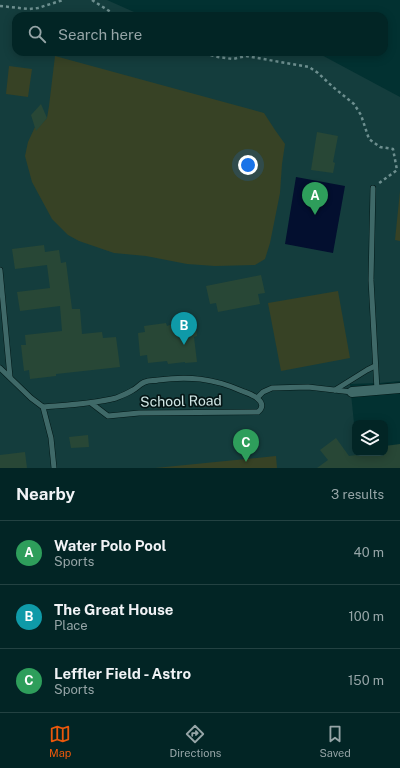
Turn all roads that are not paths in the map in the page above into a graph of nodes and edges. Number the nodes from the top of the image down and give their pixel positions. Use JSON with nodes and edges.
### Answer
{"nodes":[{"id":1,"x":373,"y":188,"type":"road end"},
{"id":2,"x":0,"y":270,"type":"edge"},
{"id":3,"x":375,"y":366,"type":"junction"},
{"id":4,"x":0,"y":368,"type":"edge"},
{"id":5,"x":10,"y":376,"type":"junction"},
{"id":6,"x":400,"y":388,"type":"edge"},
{"id":7,"x":335,"y":390,"type":"junction"},
{"id":8,"x":377,"y":390,"type":"junction"},
{"id":9,"x":352,"y":392,"type":"joint"},
{"id":10,"x":257,"y":398,"type":"junction"},
{"id":11,"x":91,"y":403,"type":"junction"},
{"id":12,"x":43,"y":407,"type":"junction"},
{"id":13,"x":54,"y":468,"type":"edge"}],
"edges":[{"from":1,"to":3,"type":"lane"},
{"from":2,"to":5,"type":"lane"},
{"from":3,"to":7,"type":"lane"},
{"from":3,"to":8,"type":"lane"},
{"from":4,"to":5,"type":"lane"},
{"from":5,"to":12,"type":"lane"},
{"from":6,"to":8,"type":"street"},
{"from":7,"to":9,"type":"lane"},
{"from":7,"to":10,"type":"lane"},
{"from":8,"to":9,"type":"street"},
{"from":10,"to":11,"type":"lane","name":"School Road"},
{"from":10,"to":11,"type":"lane","name":"School Road"},
{"from":11,"to":12,"type":"lane","name":"School Road"},
{"from":12,"to":13,"type":"lane"}]}
